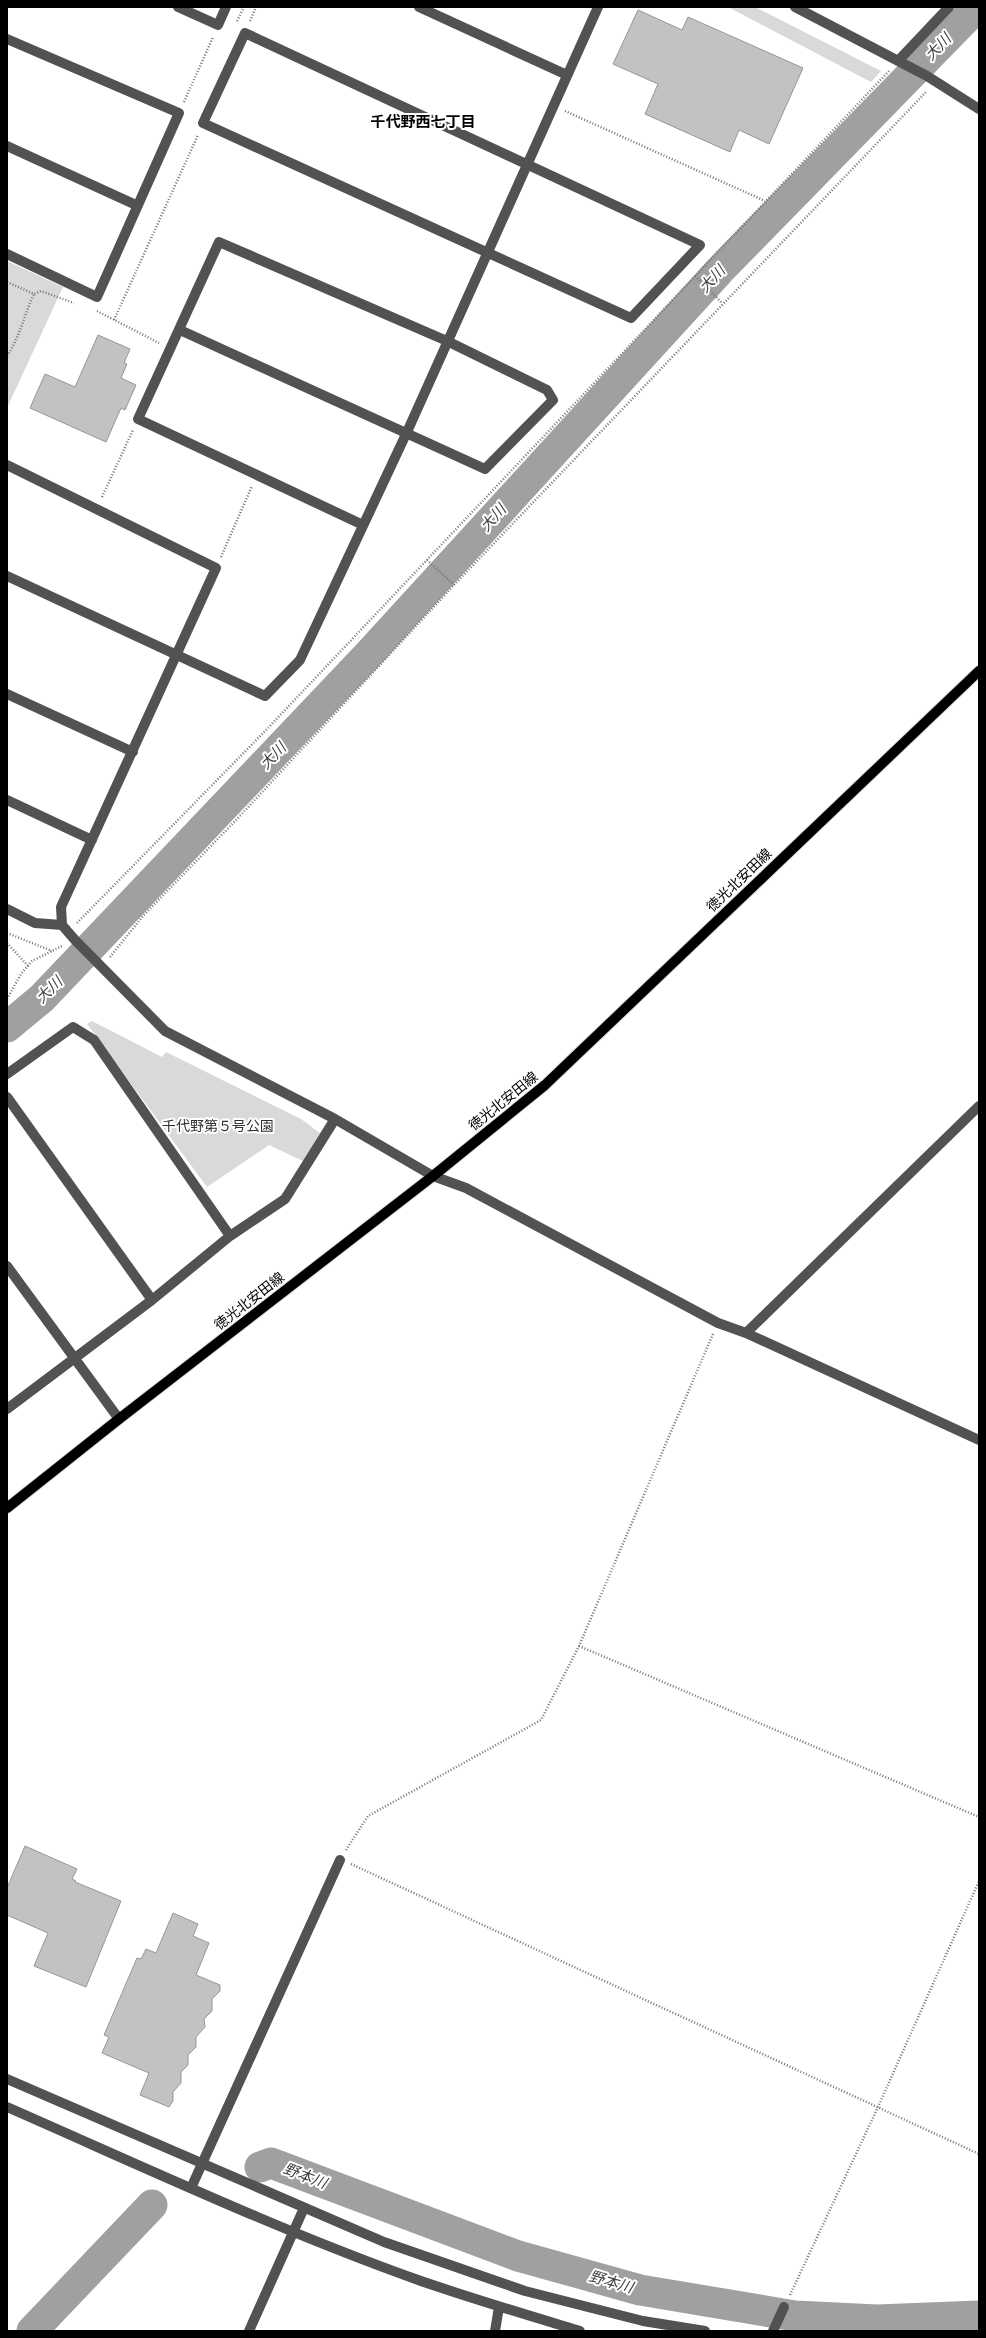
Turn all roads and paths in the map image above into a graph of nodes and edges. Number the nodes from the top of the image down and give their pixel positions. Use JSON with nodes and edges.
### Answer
{"nodes":[{"id":1,"x":178,"y":7,"type":"edge"},
{"id":2,"x":226,"y":7,"type":"edge"},
{"id":3,"x":419,"y":7,"type":"edge"},
{"id":4,"x":598,"y":7,"type":"edge"},
{"id":5,"x":795,"y":7,"type":"edge"},
{"id":6,"x":949,"y":7,"type":"edge"},
{"id":7,"x":218,"y":25,"type":"junction"},
{"id":8,"x":7,"y":39,"type":"edge"},
{"id":9,"x":901,"y":63,"type":"junction"},
{"id":10,"x":567,"y":75,"type":"junction"},
{"id":11,"x":936,"y":82,"type":"junction"},
{"id":12,"x":553,"y":106,"type":"junction"},
{"id":13,"x":979,"y":109,"type":"edge"},
{"id":14,"x":179,"y":113,"type":"junction"},
{"id":15,"x":203,"y":124,"type":"junction"},
{"id":16,"x":7,"y":146,"type":"edge"},
{"id":17,"x":526,"y":165,"type":"junction"},
{"id":18,"x":765,"y":201,"type":"junction"},
{"id":19,"x":136,"y":205,"type":"junction"},
{"id":20,"x":7,"y":254,"type":"edge"},
{"id":21,"x":486,"y":254,"type":"junction"},
{"id":22,"x":695,"y":276,"type":"junction"},
{"id":23,"x":7,"y":282,"type":"edge"},
{"id":24,"x":34,"y":294,"type":"junction"},
{"id":25,"x":721,"y":303,"type":"junction"},
{"id":26,"x":77,"y":304,"type":"dead end"},
{"id":27,"x":92,"y":309,"type":"dead end"},
{"id":28,"x":114,"y":320,"type":"junction"},
{"id":29,"x":180,"y":330,"type":"junction"},
{"id":30,"x":447,"y":341,"type":"junction"},
{"id":31,"x":170,"y":348,"type":"junction"},
{"id":32,"x":7,"y":356,"type":"edge"},
{"id":33,"x":138,"y":419,"type":"junction"},
{"id":34,"x":407,"y":432,"type":"junction"},
{"id":35,"x":7,"y":466,"type":"edge"},
{"id":36,"x":257,"y":475,"type":"junction"},
{"id":37,"x":96,"y":509,"type":"junction"},
{"id":38,"x":363,"y":525,"type":"junction"},
{"id":39,"x":427,"y":561,"type":"junction"},
{"id":40,"x":216,"y":568,"type":"junction"},
{"id":41,"x":7,"y":576,"type":"edge"},
{"id":42,"x":454,"y":585,"type":"junction"},
{"id":43,"x":177,"y":656,"type":"junction"},
{"id":44,"x":979,"y":670,"type":"edge"},
{"id":45,"x":7,"y":694,"type":"edge"},
{"id":46,"x":133,"y":752,"type":"junction"},
{"id":47,"x":7,"y":800,"type":"edge"},
{"id":48,"x":92,"y":840,"type":"junction"},
{"id":49,"x":7,"y":910,"type":"edge"},
{"id":50,"x":7,"y":932,"type":"edge"},
{"id":51,"x":68,"y":932,"type":"junction"},
{"id":52,"x":7,"y":943,"type":"edge"},
{"id":53,"x":52,"y":951,"type":"junction"},
{"id":54,"x":98,"y":963,"type":"junction"},
{"id":55,"x":28,"y":966,"type":"junction"},
{"id":56,"x":7,"y":999,"type":"edge"},
{"id":57,"x":7,"y":1074,"type":"edge"},
{"id":58,"x":7,"y":1097,"type":"edge"},
{"id":59,"x":979,"y":1106,"type":"edge"},
{"id":60,"x":335,"y":1119,"type":"junction"},
{"id":61,"x":433,"y":1176,"type":"junction"},
{"id":62,"x":230,"y":1236,"type":"junction"},
{"id":63,"x":7,"y":1266,"type":"edge"},
{"id":64,"x":152,"y":1300,"type":"junction"},
{"id":65,"x":718,"y":1323,"type":"junction"},
{"id":66,"x":746,"y":1332,"type":"junction"},
{"id":67,"x":74,"y":1359,"type":"junction"},
{"id":68,"x":7,"y":1409,"type":"edge"},
{"id":69,"x":119,"y":1419,"type":"junction"},
{"id":70,"x":979,"y":1440,"type":"edge"},
{"id":71,"x":7,"y":1508,"type":"edge"},
{"id":72,"x":579,"y":1646,"type":"junction"},
{"id":73,"x":979,"y":1817,"type":"edge"},
{"id":74,"x":340,"y":1860,"type":"junction"},
{"id":75,"x":979,"y":1881,"type":"edge"},
{"id":76,"x":7,"y":2079,"type":"edge"},
{"id":77,"x":7,"y":2107,"type":"edge"},
{"id":78,"x":878,"y":2107,"type":"junction"},
{"id":79,"x":979,"y":2154,"type":"edge"},
{"id":80,"x":203,"y":2164,"type":"junction"},
{"id":81,"x":191,"y":2188,"type":"junction"},
{"id":82,"x":304,"y":2208,"type":"junction"},
{"id":83,"x":294,"y":2231,"type":"junction"},
{"id":84,"x":499,"y":2307,"type":"junction"},
{"id":85,"x":784,"y":2307,"type":"joint"},
{"id":86,"x":775,"y":2328,"type":"edge"},
{"id":87,"x":249,"y":2331,"type":"edge"},
{"id":88,"x":495,"y":2331,"type":"edge"},
{"id":89,"x":580,"y":2331,"type":"edge"},
{"id":90,"x":705,"y":2331,"type":"edge"}],
"edges":[{"from":1,"to":7,"type":"street"},
{"from":2,"to":7,"type":"street"},
{"from":3,"to":10,"type":"street"},
{"from":4,"to":10,"type":"street"},
{"from":5,"to":9,"type":"street"},
{"from":6,"to":9,"type":"street"},
{"from":7,"to":14,"type":"path"},
{"from":8,"to":14,"type":"street"},
{"from":9,"to":11,"type":"street"},
{"from":9,"to":18,"type":"path"},
{"from":10,"to":12,"type":"street"},
{"from":11,"to":13,"type":"street"},
{"from":11,"to":25,"type":"path"},
{"from":12,"to":17,"type":"street"},
{"from":12,"to":18,"type":"path"},
{"from":14,"to":19,"type":"street"},
{"from":15,"to":17,"type":"street"},
{"from":15,"to":21,"type":"street"},
{"from":15,"to":28,"type":"path"},
{"from":16,"to":19,"type":"street"},
{"from":17,"to":21,"type":"street"},
{"from":17,"to":21,"type":"street"},
{"from":18,"to":22,"type":"path"},
{"from":19,"to":20,"type":"street"},
{"from":21,"to":30,"type":"street"},
{"from":22,"to":25,"type":"path"},
{"from":22,"to":39,"type":"path"},
{"from":23,"to":24,"type":"path"},
{"from":24,"to":26,"type":"path"},
{"from":24,"to":32,"type":"path"},
{"from":25,"to":42,"type":"path"},
{"from":27,"to":28,"type":"path"},
{"from":28,"to":31,"type":"path"},
{"from":29,"to":30,"type":"street"},
{"from":29,"to":31,"type":"street"},
{"from":29,"to":34,"type":"street"},
{"from":30,"to":34,"type":"street"},
{"from":30,"to":34,"type":"street"},
{"from":31,"to":33,"type":"street"},
{"from":33,"to":36,"type":"street"},
{"from":33,"to":37,"type":"path"},
{"from":34,"to":38,"type":"street"},
{"from":35,"to":37,"type":"street"},
{"from":36,"to":38,"type":"street"},
{"from":36,"to":40,"type":"path"},
{"from":37,"to":40,"type":"street"},
{"from":38,"to":43,"type":"street"},
{"from":39,"to":42,"type":"path"},
{"from":39,"to":51,"type":"path"},
{"from":40,"to":43,"type":"street"},
{"from":41,"to":43,"type":"street"},
{"from":42,"to":54,"type":"path"},
{"from":43,"to":46,"type":"street"},
{"from":44,"to":61,"type":"main road","name":"徳光北安田線"},
{"from":45,"to":46,"type":"street"},
{"from":46,"to":48,"type":"street"},
{"from":47,"to":48,"type":"street"},
{"from":48,"to":51,"type":"street"},
{"from":49,"to":51,"type":"street"},
{"from":50,"to":53,"type":"path"},
{"from":51,"to":53,"type":"path"},
{"from":51,"to":54,"type":"street"},
{"from":52,"to":55,"type":"path"},
{"from":53,"to":55,"type":"path"},
{"from":54,"to":60,"type":"street"},
{"from":55,"to":56,"type":"path"},
{"from":57,"to":62,"type":"street"},
{"from":58,"to":64,"type":"street"},
{"from":59,"to":66,"type":"street"},
{"from":60,"to":61,"type":"street"},
{"from":60,"to":62,"type":"street"},
{"from":61,"to":65,"type":"street"},
{"from":61,"to":69,"type":"main road","name":"徳光北安田線"},
{"from":62,"to":64,"type":"street"},
{"from":63,"to":67,"type":"street"},
{"from":64,"to":67,"type":"street"},
{"from":65,"to":66,"type":"street"},
{"from":65,"to":72,"type":"path"},
{"from":66,"to":70,"type":"street"},
{"from":67,"to":68,"type":"street"},
{"from":67,"to":69,"type":"street"},
{"from":69,"to":71,"type":"main road","name":"徳光北安田線"},
{"from":72,"to":73,"type":"path"},
{"from":72,"to":74,"type":"path"},
{"from":74,"to":78,"type":"path"},
{"from":74,"to":80,"type":"street"},
{"from":75,"to":78,"type":"path"},
{"from":76,"to":80,"type":"street"},
{"from":77,"to":81,"type":"street"},
{"from":78,"to":79,"type":"path"},
{"from":78,"to":85,"type":"path"},
{"from":80,"to":81,"type":"street"},
{"from":80,"to":82,"type":"street"},
{"from":81,"to":83,"type":"street"},
{"from":82,"to":83,"type":"street"},
{"from":82,"to":90,"type":"street"},
{"from":83,"to":84,"type":"street"},
{"from":83,"to":87,"type":"street"},
{"from":84,"to":88,"type":"street"},
{"from":84,"to":89,"type":"street"},
{"from":85,"to":86,"type":"street"}]}
